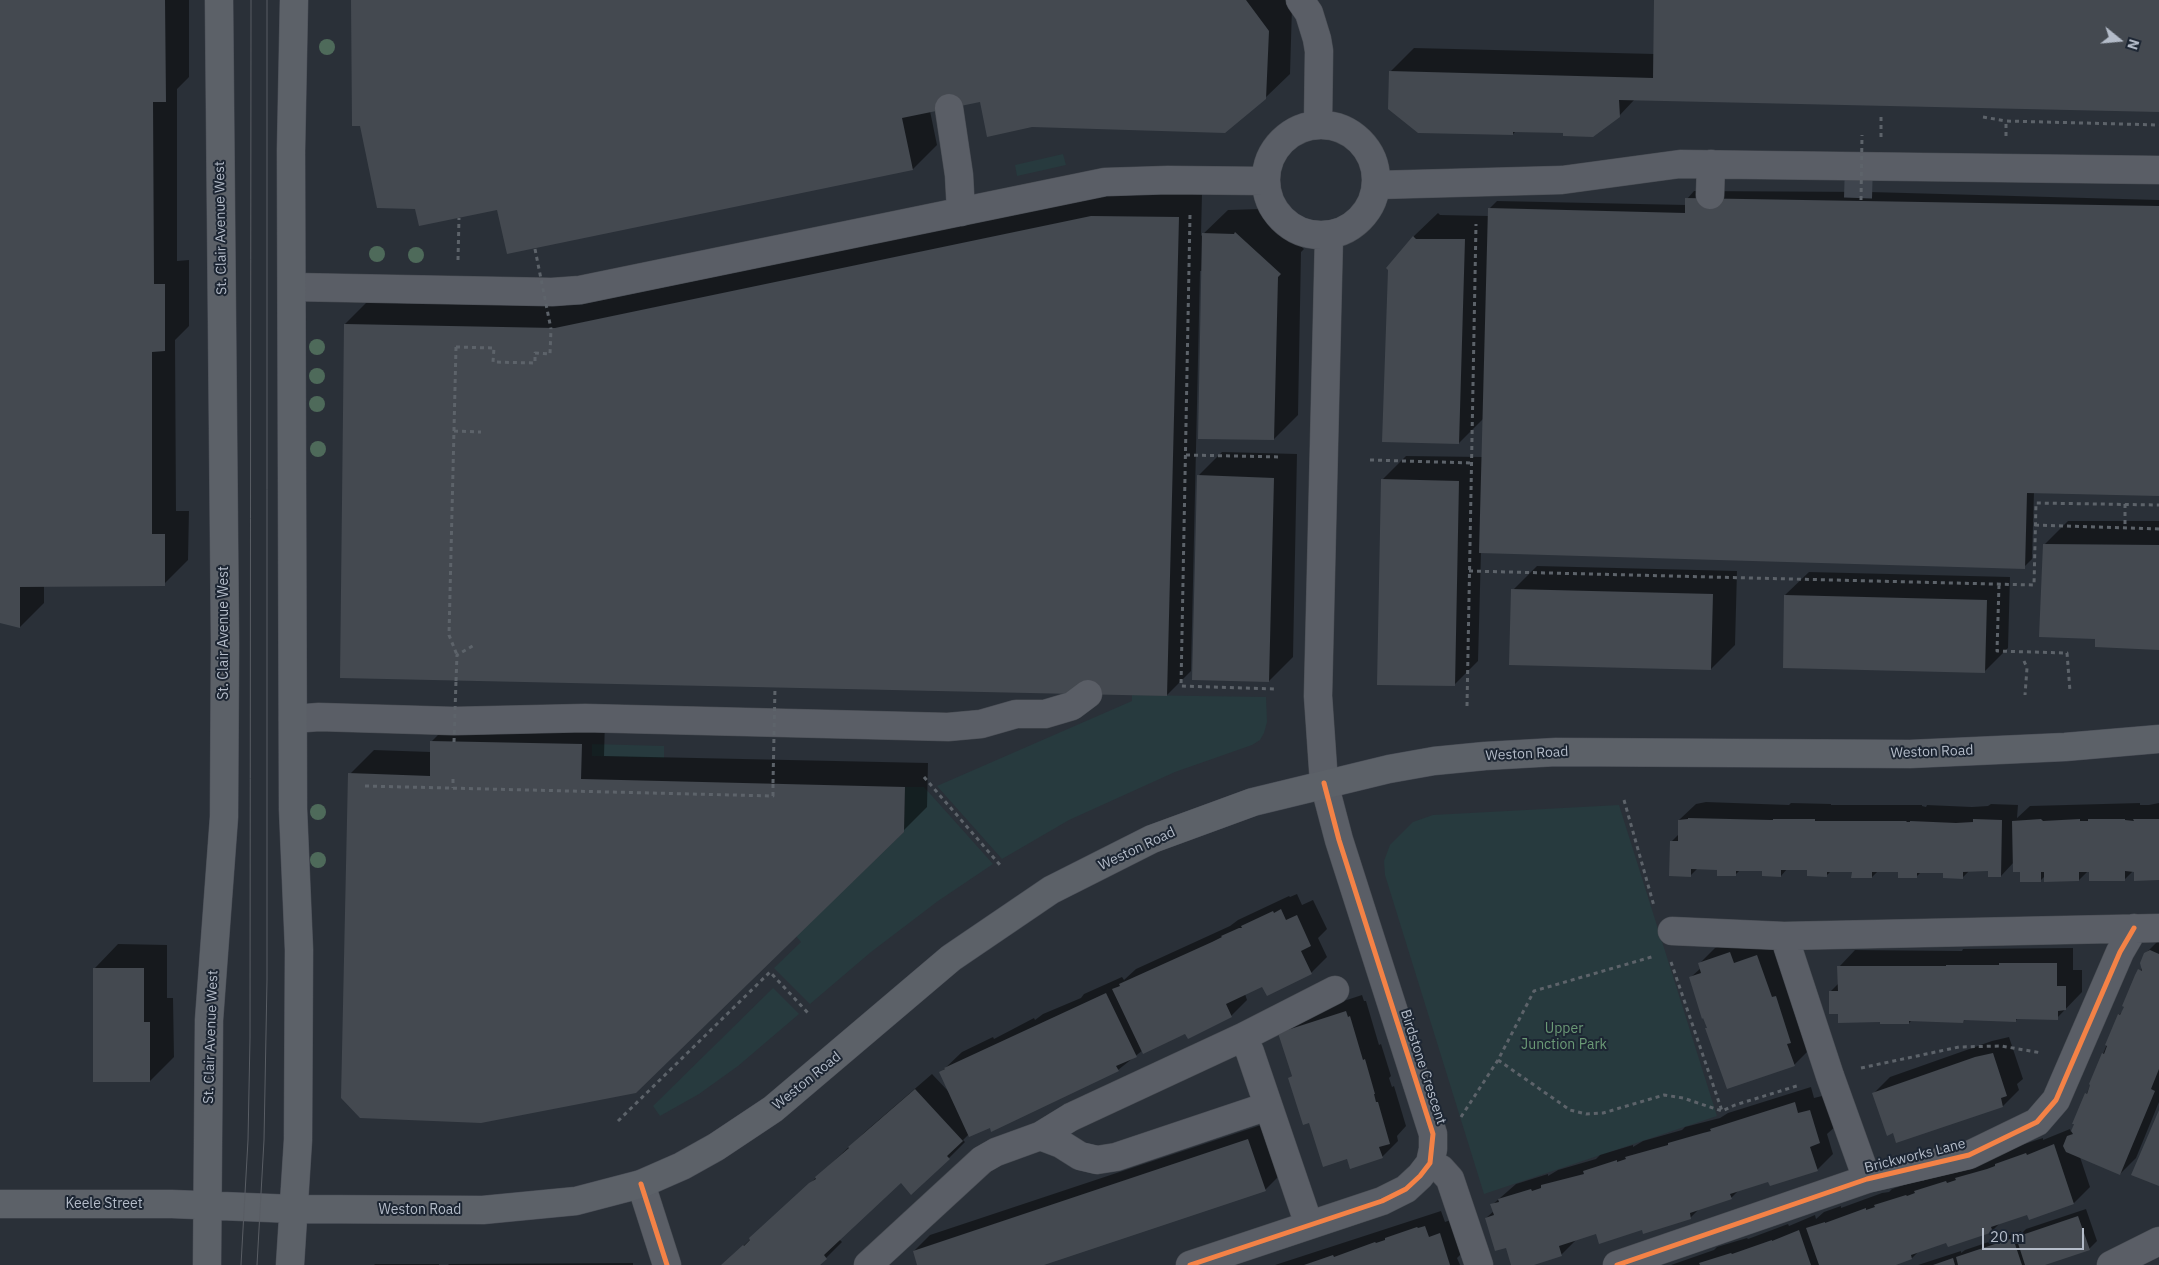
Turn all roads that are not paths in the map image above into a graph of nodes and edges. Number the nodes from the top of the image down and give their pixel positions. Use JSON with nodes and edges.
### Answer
{"nodes":[{"id":1,"x":219,"y":0,"type":"edge"},
{"id":2,"x":294,"y":0,"type":"edge"},
{"id":3,"x":1300,"y":0,"type":"edge"},
{"id":4,"x":949,"y":108,"type":"dead end"},
{"id":5,"x":1318,"y":124,"type":"junction"},
{"id":6,"x":1711,"y":164,"type":"junction"},
{"id":7,"x":2159,"y":170,"type":"edge"},
{"id":8,"x":1265,"y":181,"type":"junction"},
{"id":9,"x":1377,"y":185,"type":"junction"},
{"id":10,"x":1710,"y":195,"type":"dead end"},
{"id":11,"x":961,"y":212,"type":"junction"},
{"id":12,"x":1329,"y":236,"type":"junction"},
{"id":13,"x":293,"y":287,"type":"junction"},
{"id":14,"x":1088,"y":694,"type":"dead end"},
{"id":15,"x":293,"y":719,"type":"junction"},
{"id":16,"x":2159,"y":739,"type":"edge"},
{"id":17,"x":1324,"y":783,"type":"junction"},
{"id":18,"x":2146,"y":928,"type":"edge"},
{"id":19,"x":1672,"y":931,"type":"road end"},
{"id":20,"x":1784,"y":936,"type":"junction"},
{"id":21,"x":1335,"y":990,"type":"dead end"},
{"id":22,"x":1242,"y":1037,"type":"junction"},
{"id":23,"x":1268,"y":1106,"type":"junction"},
{"id":24,"x":1040,"y":1136,"type":"junction"},
{"id":25,"x":1430,"y":1163,"type":"junction"},
{"id":26,"x":1867,"y":1179,"type":"junction"},
{"id":27,"x":641,"y":1184,"type":"junction"},
{"id":28,"x":0,"y":1204,"type":"edge"},
{"id":29,"x":208,"y":1205,"type":"junction"},
{"id":30,"x":294,"y":1209,"type":"junction"},
{"id":31,"x":1309,"y":1225,"type":"junction"},
{"id":32,"x":2159,"y":1241,"type":"edge"},
{"id":33,"x":207,"y":1265,"type":"edge"},
{"id":34,"x":290,"y":1265,"type":"edge"},
{"id":35,"x":667,"y":1265,"type":"edge"},
{"id":36,"x":868,"y":1265,"type":"edge"},
{"id":37,"x":1190,"y":1265,"type":"edge"},
{"id":38,"x":1479,"y":1265,"type":"edge"},
{"id":39,"x":1617,"y":1265,"type":"edge"},
{"id":40,"x":2111,"y":1265,"type":"edge"}],
"edges":[{"from":1,"to":29,"type":"main road","name":"St. Clair Avenue West"},
{"from":2,"to":13,"type":"main road"},
{"from":3,"to":5,"type":"street"},
{"from":4,"to":11,"type":"street"},
{"from":5,"to":8,"type":"street"},
{"from":5,"to":9,"type":"street"},
{"from":6,"to":7,"type":"street"},
{"from":6,"to":9,"type":"street"},
{"from":6,"to":10,"type":"street"},
{"from":8,"to":11,"type":"street"},
{"from":8,"to":12,"type":"street"},
{"from":9,"to":12,"type":"street"},
{"from":11,"to":13,"type":"street"},
{"from":12,"to":17,"type":"street","name":"Birdstone Crescent"},
{"from":13,"to":15,"type":"main road"},
{"from":14,"to":15,"type":"street"},
{"from":15,"to":30,"type":"main road"},
{"from":16,"to":17,"type":"main road","name":"Weston Road"},
{"from":17,"to":25,"type":"street","name":"Birdstone Crescent"},
{"from":17,"to":27,"type":"main road","name":"Weston Road"},
{"from":18,"to":20,"type":"street","name":"Brickworks Lane"},
{"from":18,"to":26,"type":"street","name":"Brickworks Lane"},
{"from":19,"to":20,"type":"street","name":"Brickworks Lane"},
{"from":20,"to":26,"type":"street","name":"Brickworks Lane"},
{"from":21,"to":22,"type":"street"},
{"from":22,"to":23,"type":"street"},
{"from":22,"to":24,"type":"street"},
{"from":23,"to":24,"type":"street"},
{"from":23,"to":31,"type":"street"},
{"from":24,"to":36,"type":"street"},
{"from":25,"to":31,"type":"street"},
{"from":25,"to":38,"type":"street"},
{"from":26,"to":39,"type":"street","name":"Brickworks Lane"},
{"from":27,"to":30,"type":"main road","name":"Weston Road"},
{"from":27,"to":35,"type":"street"},
{"from":28,"to":29,"type":"main road","name":"Keele Street"},
{"from":29,"to":30,"type":"main road","name":"Weston Road"},
{"from":29,"to":33,"type":"main road","name":"St. Clair Avenue West"},
{"from":30,"to":34,"type":"main road"},
{"from":31,"to":37,"type":"street"},
{"from":32,"to":40,"type":"street"}]}
